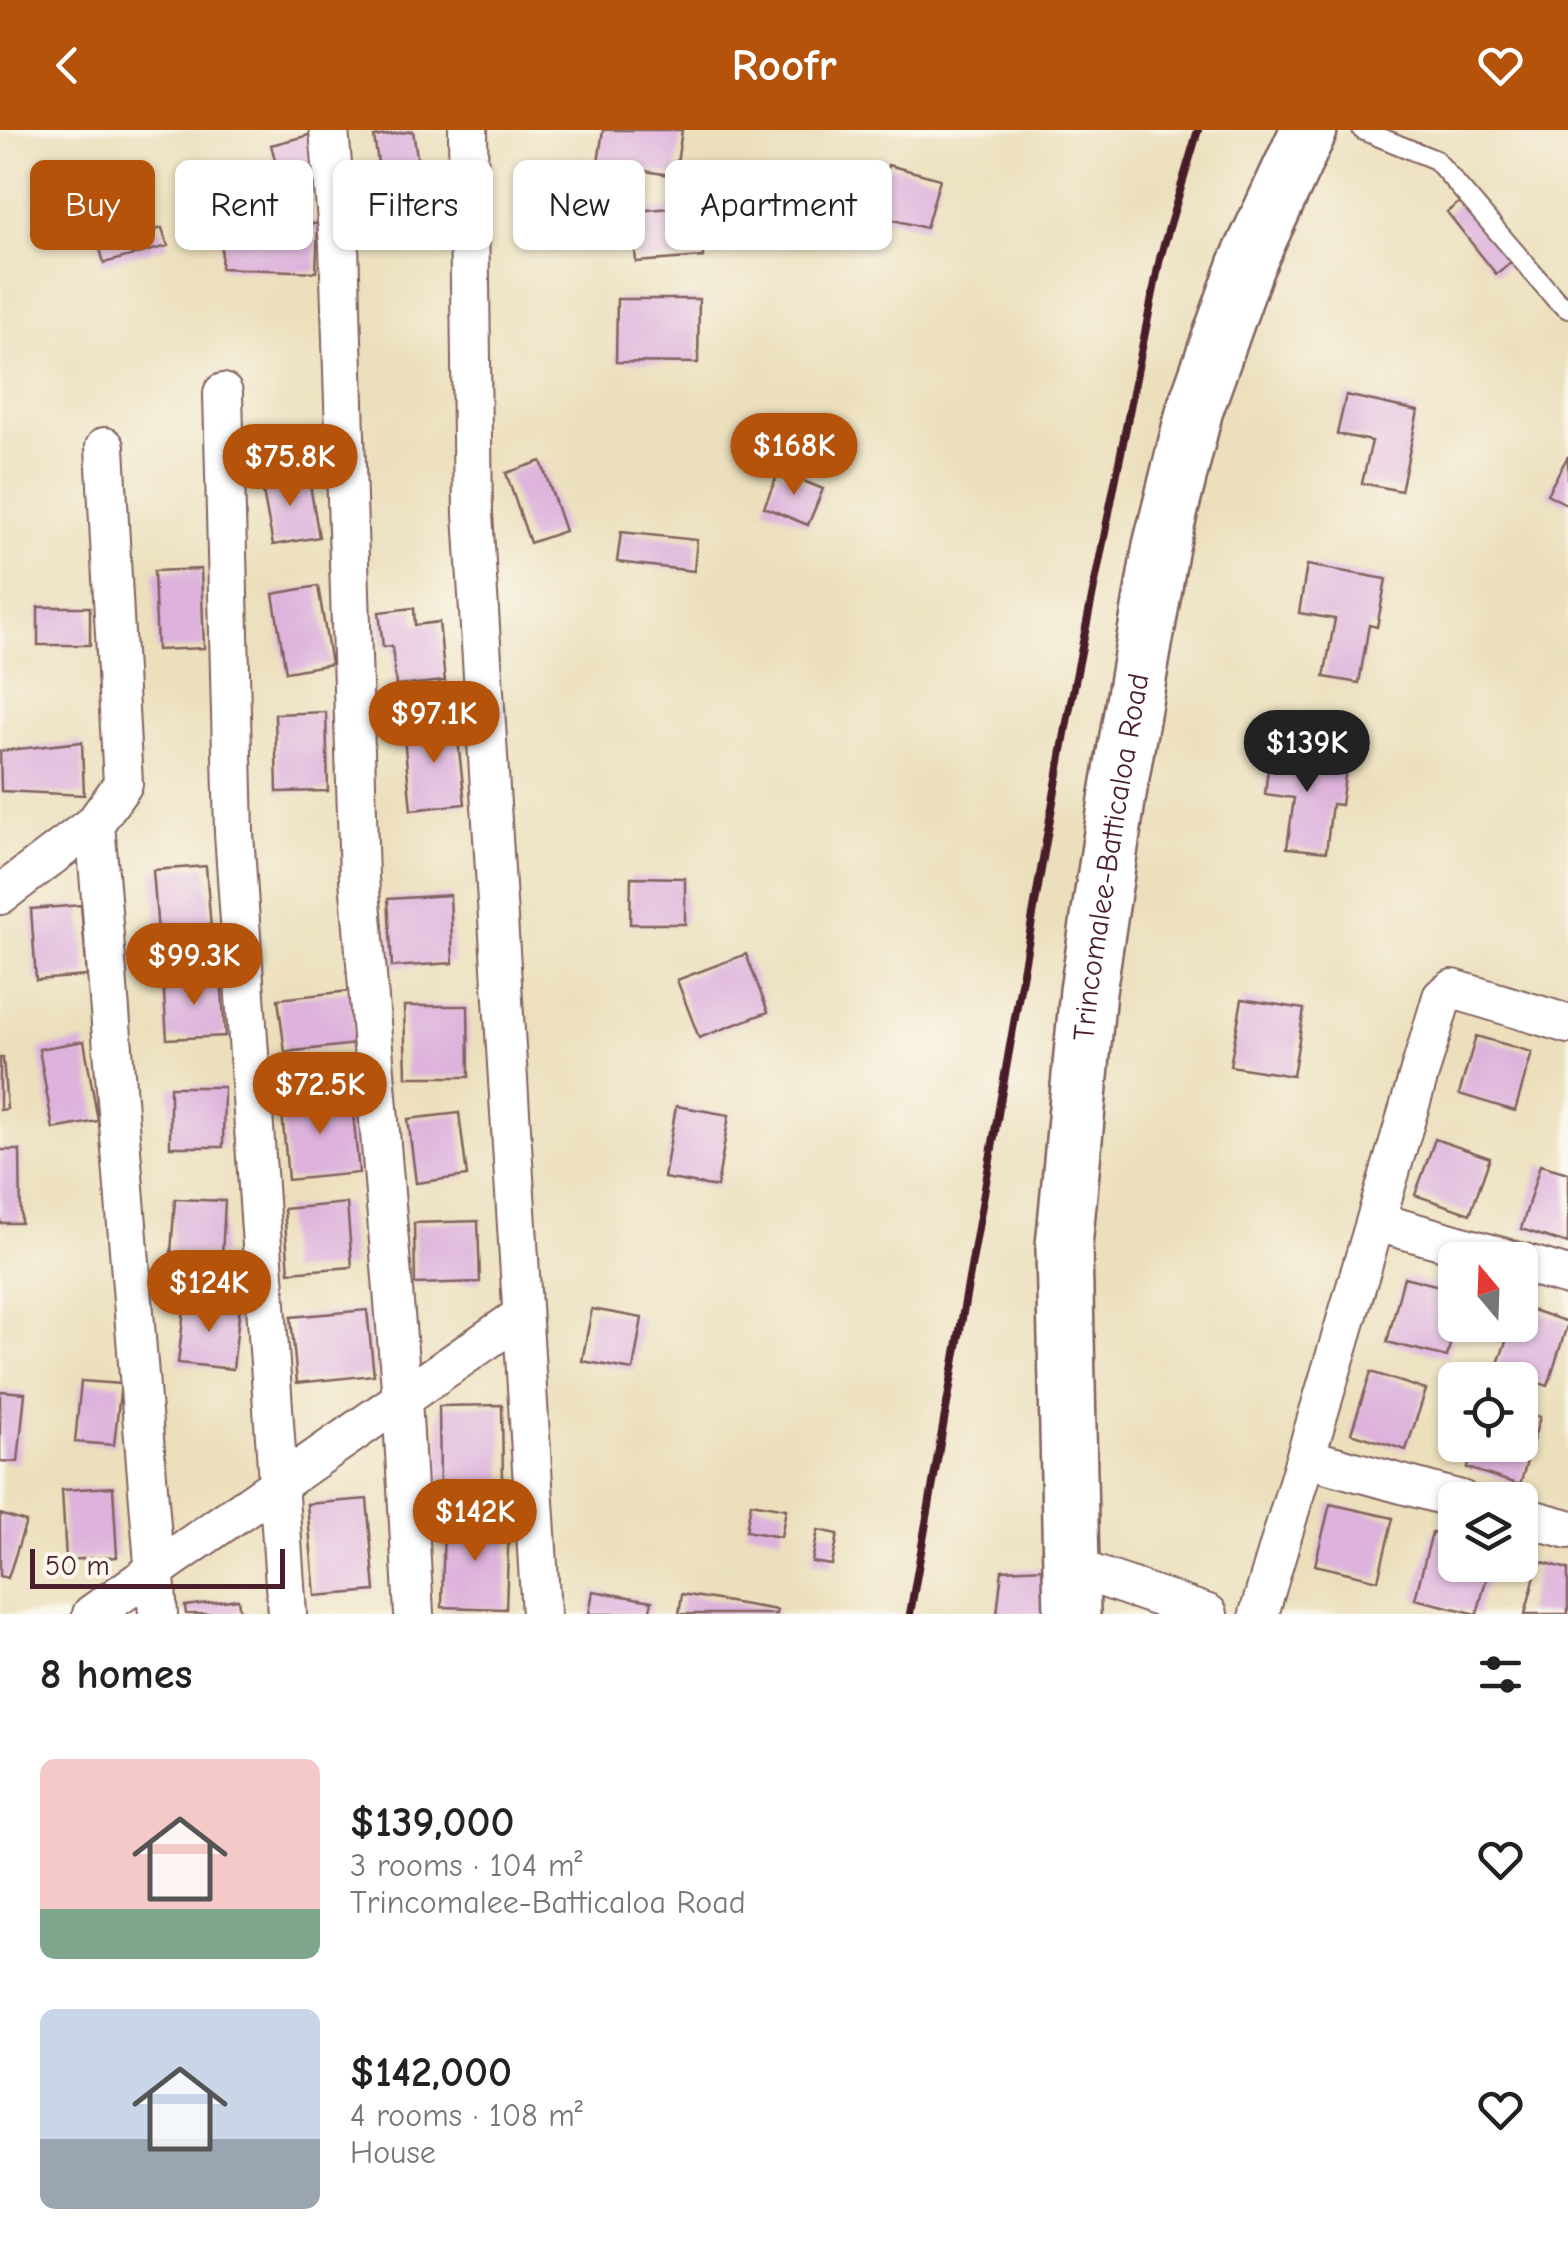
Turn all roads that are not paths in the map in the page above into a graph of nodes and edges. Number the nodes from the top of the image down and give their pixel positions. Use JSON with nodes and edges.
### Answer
{"nodes":[{"id":1,"x":328,"y":130,"type":"edge"},
{"id":2,"x":468,"y":130,"type":"edge"},
{"id":3,"x":1309,"y":130,"type":"edge"},
{"id":4,"x":1362,"y":130,"type":"edge"},
{"id":5,"x":1568,"y":309,"type":"edge"},
{"id":6,"x":223,"y":393,"type":"dead end"},
{"id":7,"x":105,"y":447,"type":"dead end"},
{"id":8,"x":95,"y":823,"type":"junction"},
{"id":9,"x":0,"y":896,"type":"edge"},
{"id":10,"x":1568,"y":1024,"type":"edge"},
{"id":11,"x":1377,"y":1222,"type":"junction"},
{"id":12,"x":1448,"y":1242,"type":"edge"},
{"id":13,"x":1538,"y":1267,"type":"edge"},
{"id":14,"x":1568,"y":1276,"type":"edge"},
{"id":15,"x":521,"y":1316,"type":"junction"},
{"id":16,"x":402,"y":1399,"type":"junction"},
{"id":17,"x":1306,"y":1458,"type":"junction"},
{"id":18,"x":280,"y":1483,"type":"junction"},
{"id":19,"x":1438,"y":1494,"type":"edge"},
{"id":20,"x":1538,"y":1521,"type":"edge"},
{"id":21,"x":1568,"y":1529,"type":"edge"},
{"id":22,"x":154,"y":1572,"type":"junction"},
{"id":23,"x":1072,"y":1591,"type":"edge"},
{"id":24,"x":92,"y":1614,"type":"edge"},
{"id":25,"x":158,"y":1614,"type":"edge"},
{"id":26,"x":288,"y":1614,"type":"edge"},
{"id":27,"x":414,"y":1614,"type":"edge"},
{"id":28,"x":541,"y":1614,"type":"edge"},
{"id":29,"x":1208,"y":1614,"type":"edge"},
{"id":30,"x":1259,"y":1614,"type":"edge"}],
"edges":[{"from":1,"to":16,"type":"street"},
{"from":2,"to":15,"type":"street"},
{"from":3,"to":23,"type":"highway","name":"Trincomalee-Batticaloa Road"},
{"from":4,"to":5,"type":"lane"},
{"from":6,"to":18,"type":"street"},
{"from":7,"to":8,"type":"street"},
{"from":8,"to":9,"type":"street"},
{"from":8,"to":22,"type":"street"},
{"from":10,"to":11,"type":"street"},
{"from":11,"to":12,"type":"street"},
{"from":11,"to":17,"type":"street"},
{"from":13,"to":14,"type":"street"},
{"from":15,"to":16,"type":"street"},
{"from":15,"to":28,"type":"street"},
{"from":16,"to":18,"type":"street"},
{"from":16,"to":27,"type":"street"},
{"from":17,"to":19,"type":"street"},
{"from":17,"to":30,"type":"street"},
{"from":18,"to":22,"type":"street"},
{"from":18,"to":26,"type":"street"},
{"from":20,"to":21,"type":"street"},
{"from":22,"to":24,"type":"street"},
{"from":22,"to":25,"type":"street"},
{"from":23,"to":29,"type":"street"}]}
